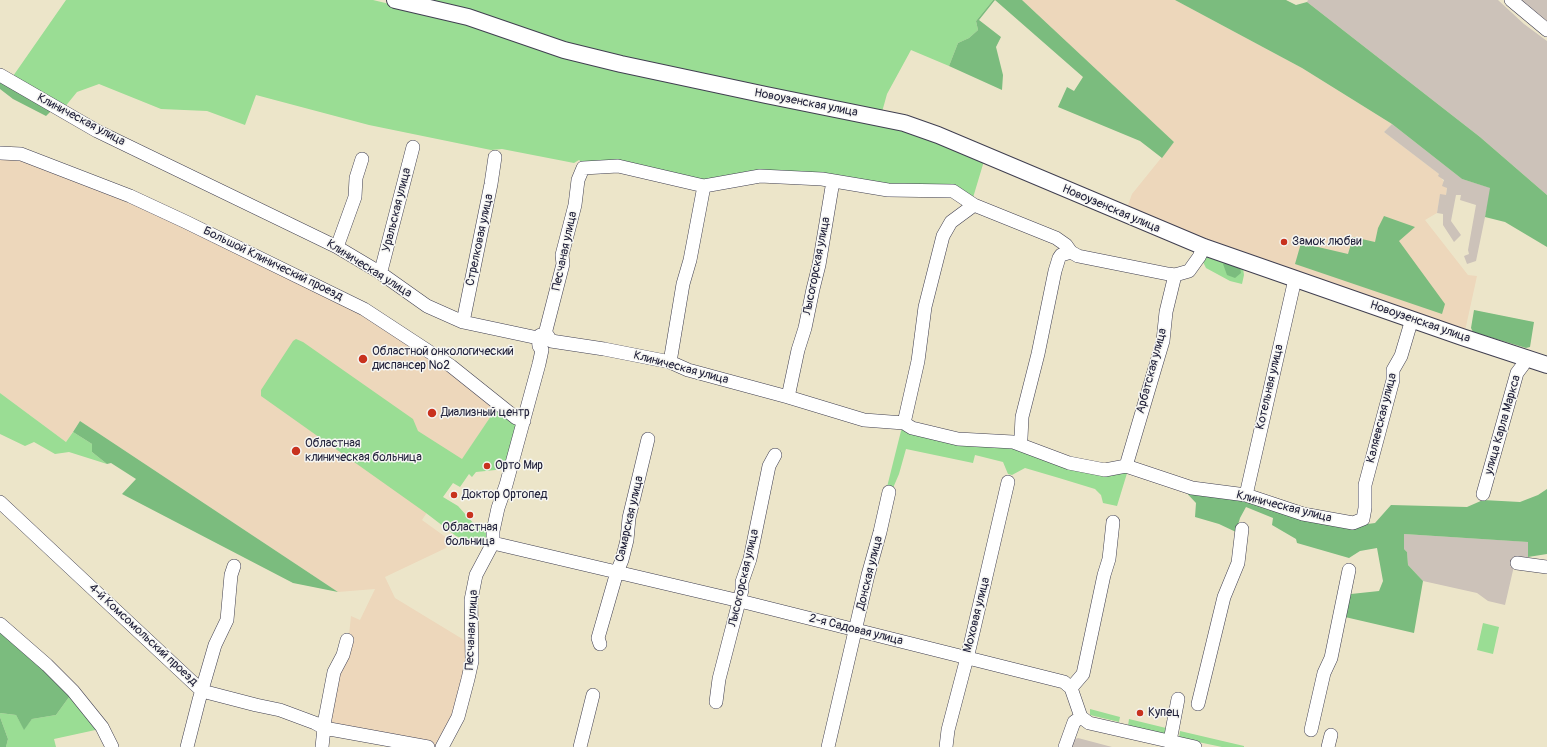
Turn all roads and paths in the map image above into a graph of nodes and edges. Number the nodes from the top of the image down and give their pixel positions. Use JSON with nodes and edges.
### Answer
{"nodes":[{"id":1,"x":395,"y":0,"type":"edge"},
{"id":2,"x":1511,"y":0,"type":"edge"},
{"id":3,"x":1547,"y":30,"type":"edge"},
{"id":4,"x":0,"y":75,"type":"edge"},
{"id":5,"x":413,"y":147,"type":"dead end"},
{"id":6,"x":0,"y":153,"type":"edge"},
{"id":7,"x":495,"y":157,"type":"dead end"},
{"id":8,"x":362,"y":159,"type":"dead end"},
{"id":9,"x":833,"y":181,"type":"junction"},
{"id":10,"x":704,"y":186,"type":"junction"},
{"id":11,"x":974,"y":205,"type":"junction"},
{"id":12,"x":337,"y":247,"type":"junction"},
{"id":13,"x":1204,"y":247,"type":"junction"},
{"id":14,"x":1071,"y":252,"type":"junction"},
{"id":15,"x":378,"y":272,"type":"junction"},
{"id":16,"x":1175,"y":275,"type":"junction"},
{"id":17,"x":1295,"y":279,"type":"junction"},
{"id":18,"x":1412,"y":319,"type":"junction"},
{"id":19,"x":463,"y":322,"type":"junction"},
{"id":20,"x":544,"y":341,"type":"junction"},
{"id":21,"x":1526,"y":358,"type":"junction"},
{"id":22,"x":670,"y":362,"type":"junction"},
{"id":23,"x":1547,"y":365,"type":"edge"},
{"id":24,"x":788,"y":397,"type":"junction"},
{"id":25,"x":524,"y":421,"type":"junction"},
{"id":26,"x":904,"y":423,"type":"junction"},
{"id":27,"x":648,"y":439,"type":"dead end"},
{"id":28,"x":1019,"y":444,"type":"junction"},
{"id":29,"x":775,"y":455,"type":"dead end"},
{"id":30,"x":1126,"y":466,"type":"junction"},
{"id":31,"x":1008,"y":482,"type":"dead end"},
{"id":32,"x":890,"y":492,"type":"dead end"},
{"id":33,"x":1483,"y":494,"type":"dead end"},
{"id":34,"x":1246,"y":496,"type":"junction"},
{"id":35,"x":0,"y":502,"type":"edge"},
{"id":36,"x":1363,"y":519,"type":"joint"},
{"id":37,"x":1113,"y":522,"type":"dead end"},
{"id":38,"x":1242,"y":529,"type":"dead end"},
{"id":39,"x":494,"y":543,"type":"junction"},
{"id":40,"x":1517,"y":563,"type":"dead end"},
{"id":41,"x":234,"y":566,"type":"dead end"},
{"id":42,"x":1547,"y":567,"type":"edge"},
{"id":43,"x":1349,"y":570,"type":"dead end"},
{"id":44,"x":617,"y":572,"type":"junction"},
{"id":45,"x":740,"y":601,"type":"junction"},
{"id":46,"x":0,"y":624,"type":"edge"},
{"id":47,"x":856,"y":630,"type":"junction"},
{"id":48,"x":346,"y":640,"type":"dead end"},
{"id":49,"x":600,"y":644,"type":"dead end"},
{"id":50,"x":967,"y":657,"type":"junction"},
{"id":51,"x":1071,"y":688,"type":"junction"},
{"id":52,"x":202,"y":691,"type":"junction"},
{"id":53,"x":593,"y":695,"type":"dead end"},
{"id":54,"x":1178,"y":700,"type":"dead end"},
{"id":55,"x":716,"y":702,"type":"dead end"},
{"id":56,"x":1198,"y":704,"type":"dead end"},
{"id":57,"x":1081,"y":717,"type":"junction"},
{"id":58,"x":324,"y":728,"type":"junction"},
{"id":59,"x":1311,"y":730,"type":"dead end"},
{"id":60,"x":1170,"y":741,"type":"junction"},
{"id":61,"x":112,"y":747,"type":"edge"},
{"id":62,"x":187,"y":747,"type":"edge"},
{"id":63,"x":322,"y":747,"type":"edge"},
{"id":64,"x":428,"y":747,"type":"edge"},
{"id":65,"x":442,"y":747,"type":"edge"},
{"id":66,"x":580,"y":747,"type":"edge"},
{"id":67,"x":828,"y":747,"type":"edge"},
{"id":68,"x":946,"y":747,"type":"edge"},
{"id":69,"x":1065,"y":747,"type":"edge"},
{"id":70,"x":1195,"y":747,"type":"edge"}],
"edges":[{"from":1,"to":13,"type":"main road","name":"Новоузенская улица"},
{"from":2,"to":3,"type":"street"},
{"from":4,"to":12,"type":"street","name":"Клиническая улица"},
{"from":5,"to":15,"type":"street","name":"Уральская улица"},
{"from":6,"to":25,"type":"street","name":"Большой Клинический проезд"},
{"from":7,"to":19,"type":"street","name":"Стрелковая улица"},
{"from":8,"to":12,"type":"street"},
{"from":9,"to":10,"type":"street"},
{"from":9,"to":11,"type":"street"},
{"from":9,"to":24,"type":"street","name":"Лысогорская улица"},
{"from":10,"to":20,"type":"street","name":"Песчаная улица"},
{"from":10,"to":22,"type":"street"},
{"from":11,"to":14,"type":"street"},
{"from":11,"to":26,"type":"street"},
{"from":12,"to":15,"type":"street","name":"Клиническая улица"},
{"from":13,"to":16,"type":"street"},
{"from":13,"to":17,"type":"main road","name":"Новоузенская улица"},
{"from":14,"to":16,"type":"street"},
{"from":14,"to":28,"type":"street"},
{"from":15,"to":19,"type":"street","name":"Клиническая улица"},
{"from":16,"to":30,"type":"street","name":"Арбатская улица"},
{"from":17,"to":18,"type":"main road","name":"Новоузенская улица"},
{"from":17,"to":34,"type":"street","name":"Котельная улица"},
{"from":18,"to":21,"type":"main road","name":"Новоузенская улица"},
{"from":18,"to":36,"type":"street","name":"Каляевская улица"},
{"from":19,"to":20,"type":"street","name":"Клиническая улица"},
{"from":20,"to":22,"type":"street","name":"Клиническая улица"},
{"from":20,"to":25,"type":"street","name":"Песчаная улица"},
{"from":21,"to":23,"type":"main road","name":"Новоузенская улица"},
{"from":21,"to":33,"type":"street","name":"улица Карла Маркса"},
{"from":22,"to":24,"type":"street","name":"Клиническая улица"},
{"from":24,"to":26,"type":"street","name":"Клиническая улица"},
{"from":25,"to":39,"type":"street","name":"Песчаная улица"},
{"from":26,"to":28,"type":"street","name":"Клиническая улица"},
{"from":27,"to":44,"type":"street","name":"Самарская улица"},
{"from":28,"to":30,"type":"street","name":"Клиническая улица"},
{"from":29,"to":45,"type":"street","name":"Лысогорская улица"},
{"from":30,"to":34,"type":"street","name":"Клиническая улица"},
{"from":31,"to":50,"type":"street","name":"Моховая улица"},
{"from":32,"to":47,"type":"street","name":"Донская улица"},
{"from":34,"to":36,"type":"street","name":"Клиническая улица"},
{"from":35,"to":52,"type":"street","name":"4-й Комсомольский проезд"},
{"from":37,"to":51,"type":"street"},
{"from":38,"to":56,"type":"street"},
{"from":39,"to":44,"type":"street","name":"2-я Садовая улица"},
{"from":39,"to":65,"type":"street","name":"Песчаная улица"},
{"from":40,"to":42,"type":"street"},
{"from":41,"to":52,"type":"street"},
{"from":43,"to":59,"type":"street"},
{"from":44,"to":45,"type":"street","name":"2-я Садовая улица"},
{"from":44,"to":49,"type":"street","name":"Самарская улица"},
{"from":45,"to":47,"type":"street","name":"2-я Садовая улица"},
{"from":45,"to":55,"type":"street","name":"Лысогорская улица"},
{"from":46,"to":61,"type":"street"},
{"from":47,"to":50,"type":"street","name":"2-я Садовая улица"},
{"from":47,"to":67,"type":"street","name":"Донская улица"},
{"from":48,"to":58,"type":"street"},
{"from":50,"to":51,"type":"street","name":"2-я Садовая улица"},
{"from":50,"to":68,"type":"street","name":"Моховая улица"},
{"from":51,"to":57,"type":"street"},
{"from":52,"to":58,"type":"street","name":"4-й Комсомольский проезд"},
{"from":52,"to":62,"type":"street"},
{"from":53,"to":66,"type":"street"},
{"from":54,"to":60,"type":"street"},
{"from":57,"to":60,"type":"street"},
{"from":57,"to":69,"type":"street"},
{"from":58,"to":63,"type":"street"},
{"from":58,"to":64,"type":"street","name":"4-й Комсомольский проезд"},
{"from":60,"to":70,"type":"street"}]}
